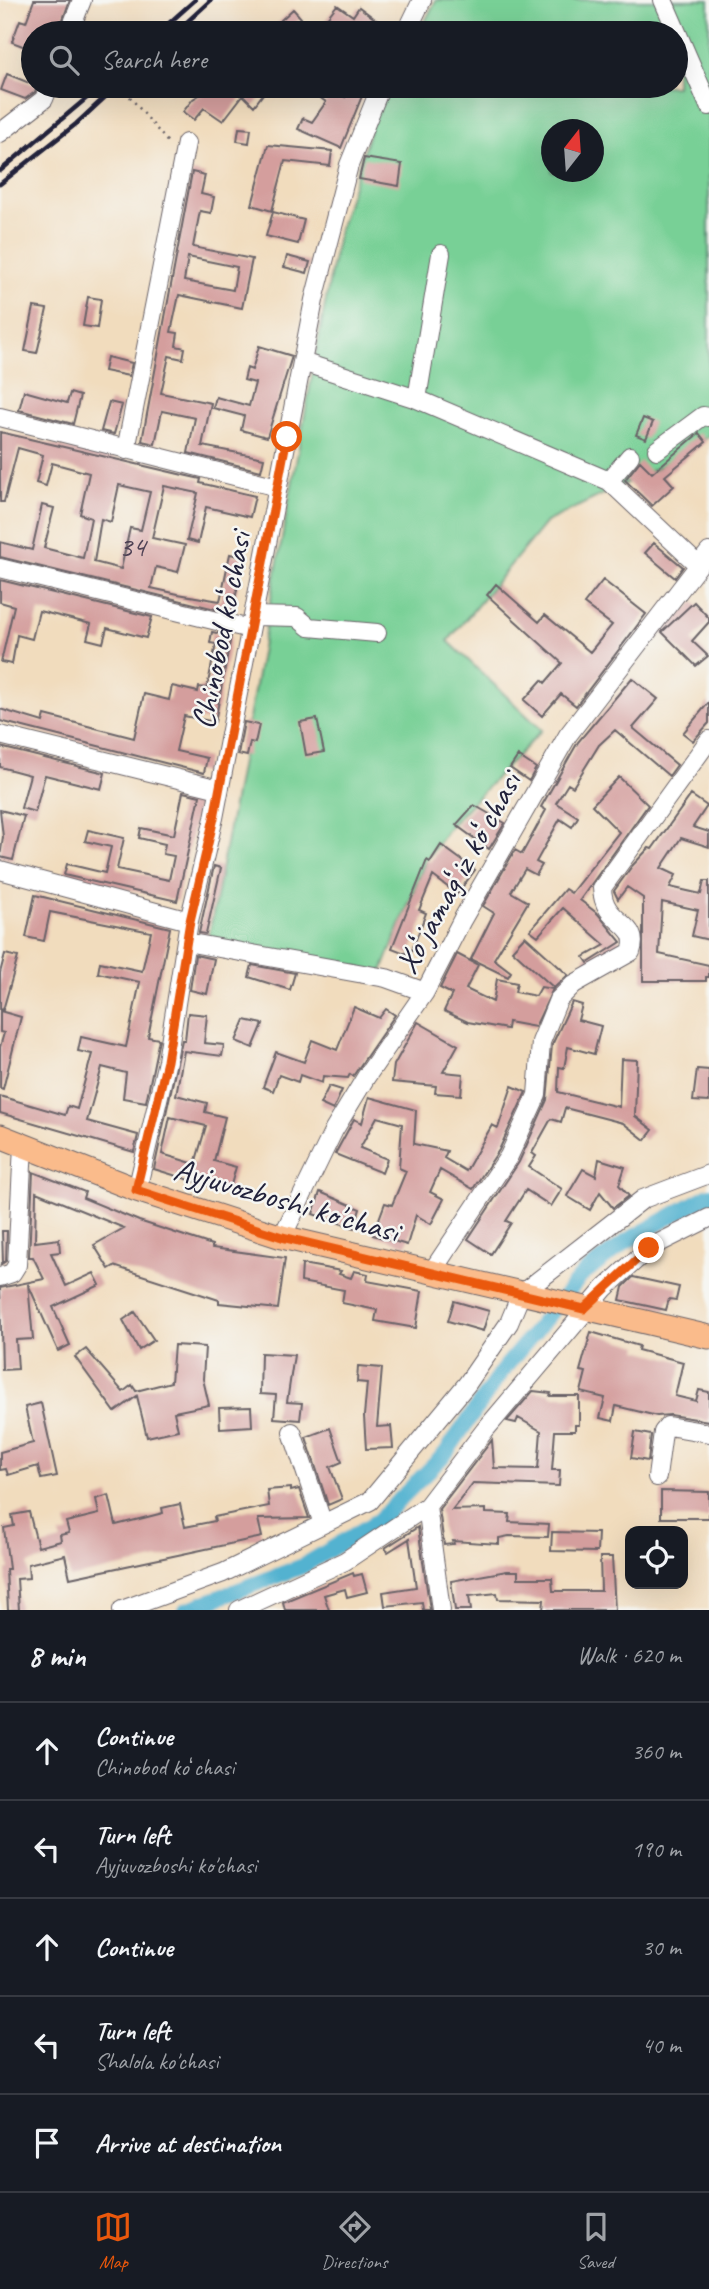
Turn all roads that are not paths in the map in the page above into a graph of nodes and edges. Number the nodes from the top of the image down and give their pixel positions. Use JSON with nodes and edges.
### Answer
{"nodes":[{"id":1,"x":82,"y":0,"type":"edge"},
{"id":2,"x":422,"y":0,"type":"edge"},
{"id":3,"x":663,"y":0,"type":"edge"},
{"id":4,"x":74,"y":21,"type":"edge"},
{"id":5,"x":412,"y":21,"type":"edge"},
{"id":6,"x":672,"y":21,"type":"edge"},
{"id":7,"x":688,"y":58,"type":"edge"},
{"id":8,"x":40,"y":98,"type":"edge"},
{"id":9,"x":376,"y":98,"type":"edge"},
{"id":10,"x":709,"y":106,"type":"edge"},
{"id":11,"x":0,"y":133,"type":"edge"},
{"id":12,"x":186,"y":146,"type":"road end"},
{"id":13,"x":441,"y":254,"type":"dead end"},
{"id":14,"x":302,"y":362,"type":"junction"},
{"id":15,"x":417,"y":399,"type":"junction"},
{"id":16,"x":0,"y":417,"type":"edge"},
{"id":17,"x":709,"y":417,"type":"edge"},
{"id":18,"x":126,"y":450,"type":"junction"},
{"id":19,"x":657,"y":450,"type":"dead end"},
{"id":20,"x":630,"y":456,"type":"dead end"},
{"id":21,"x":610,"y":481,"type":"junction"},
{"id":22,"x":278,"y":487,"type":"junction"},
{"id":23,"x":703,"y":558,"type":"edge"},
{"id":24,"x":0,"y":568,"type":"edge"},
{"id":25,"x":251,"y":622,"type":"junction"},
{"id":26,"x":377,"y":633,"type":"dead end"},
{"id":27,"x":0,"y":735,"type":"edge"},
{"id":28,"x":709,"y":740,"type":"edge"},
{"id":29,"x":219,"y":789,"type":"junction"},
{"id":30,"x":0,"y":870,"type":"edge"},
{"id":31,"x":190,"y":921,"type":"junction"},
{"id":32,"x":186,"y":942,"type":"junction"},
{"id":33,"x":425,"y":992,"type":"junction"},
{"id":34,"x":0,"y":1136,"type":"edge"},
{"id":35,"x":23,"y":1145,"type":"junction"},
{"id":36,"x":709,"y":1174,"type":"edge"},
{"id":37,"x":136,"y":1190,"type":"junction"},
{"id":38,"x":709,"y":1218,"type":"edge"},
{"id":39,"x":282,"y":1237,"type":"junction"},
{"id":40,"x":431,"y":1273,"type":"junction"},
{"id":41,"x":0,"y":1277,"type":"edge"},
{"id":42,"x":521,"y":1294,"type":"junction"},
{"id":43,"x":584,"y":1309,"type":"junction"},
{"id":44,"x":709,"y":1337,"type":"edge"},
{"id":45,"x":292,"y":1432,"type":"dead end"},
{"id":46,"x":709,"y":1433,"type":"edge"},
{"id":47,"x":657,"y":1477,"type":"dead end"},
{"id":48,"x":427,"y":1507,"type":"junction"},
{"id":49,"x":323,"y":1524,"type":"junction"},
{"id":50,"x":271,"y":1603,"type":"edge"},
{"id":51,"x":122,"y":1610,"type":"edge"},
{"id":52,"x":239,"y":1610,"type":"edge"},
{"id":53,"x":441,"y":1610,"type":"edge"}],
"edges":[{"from":1,"to":4,"type":"street"},
{"from":2,"to":5,"type":"street"},
{"from":3,"to":6,"type":"street"},
{"from":7,"to":10,"type":"street"},
{"from":8,"to":11,"type":"street"},
{"from":9,"to":14,"type":"street","name":"Chinobod koʻchasi"},
{"from":12,"to":18,"type":"street"},
{"from":13,"to":15,"type":"street"},
{"from":14,"to":15,"type":"street"},
{"from":14,"to":22,"type":"street","name":"Chinobod koʻchasi"},
{"from":15,"to":21,"type":"street"},
{"from":16,"to":18,"type":"street"},
{"from":17,"to":19,"type":"street"},
{"from":18,"to":22,"type":"street"},
{"from":20,"to":21,"type":"street"},
{"from":21,"to":23,"type":"street"},
{"from":22,"to":25,"type":"street","name":"Chinobod koʻchasi"},
{"from":23,"to":33,"type":"street","name":"Xoʻjamagʻiz koʻchasi"},
{"from":24,"to":25,"type":"street"},
{"from":25,"to":26,"type":"street"},
{"from":25,"to":29,"type":"street","name":"Chinobod koʻchasi"},
{"from":27,"to":29,"type":"street"},
{"from":28,"to":40,"type":"street"},
{"from":29,"to":31,"type":"street","name":"Chinobod koʻchasi"},
{"from":30,"to":31,"type":"street"},
{"from":31,"to":32,"type":"street","name":"Chinobod koʻchasi"},
{"from":32,"to":33,"type":"street"},
{"from":32,"to":37,"type":"street","name":"Chinobod koʻchasi"},
{"from":33,"to":39,"type":"street","name":"Xoʻjamagʻiz koʻchasi"},
{"from":34,"to":35,"type":"main road","name":"Ayjuvozboshi ko'chasi"},
{"from":35,"to":37,"type":"main road","name":"Ayjuvozboshi ko'chasi"},
{"from":35,"to":41,"type":"street"},
{"from":36,"to":42,"type":"street"},
{"from":37,"to":39,"type":"main road","name":"Ayjuvozboshi ko'chasi"},
{"from":38,"to":43,"type":"street"},
{"from":39,"to":40,"type":"main road","name":"Ayjuvozboshi ko'chasi"},
{"from":40,"to":42,"type":"main road","name":"Ayjuvozboshi ko'chasi"},
{"from":42,"to":43,"type":"main road","name":"Ayjuvozboshi ko'chasi"},
{"from":42,"to":49,"type":"street"},
{"from":43,"to":44,"type":"main road","name":"Ayjuvozboshi ko'chasi"},
{"from":43,"to":48,"type":"street"},
{"from":45,"to":49,"type":"street"},
{"from":46,"to":47,"type":"street"},
{"from":48,"to":50,"type":"street"},
{"from":48,"to":53,"type":"street"},
{"from":49,"to":51,"type":"street"},
{"from":50,"to":52,"type":"street"}]}
